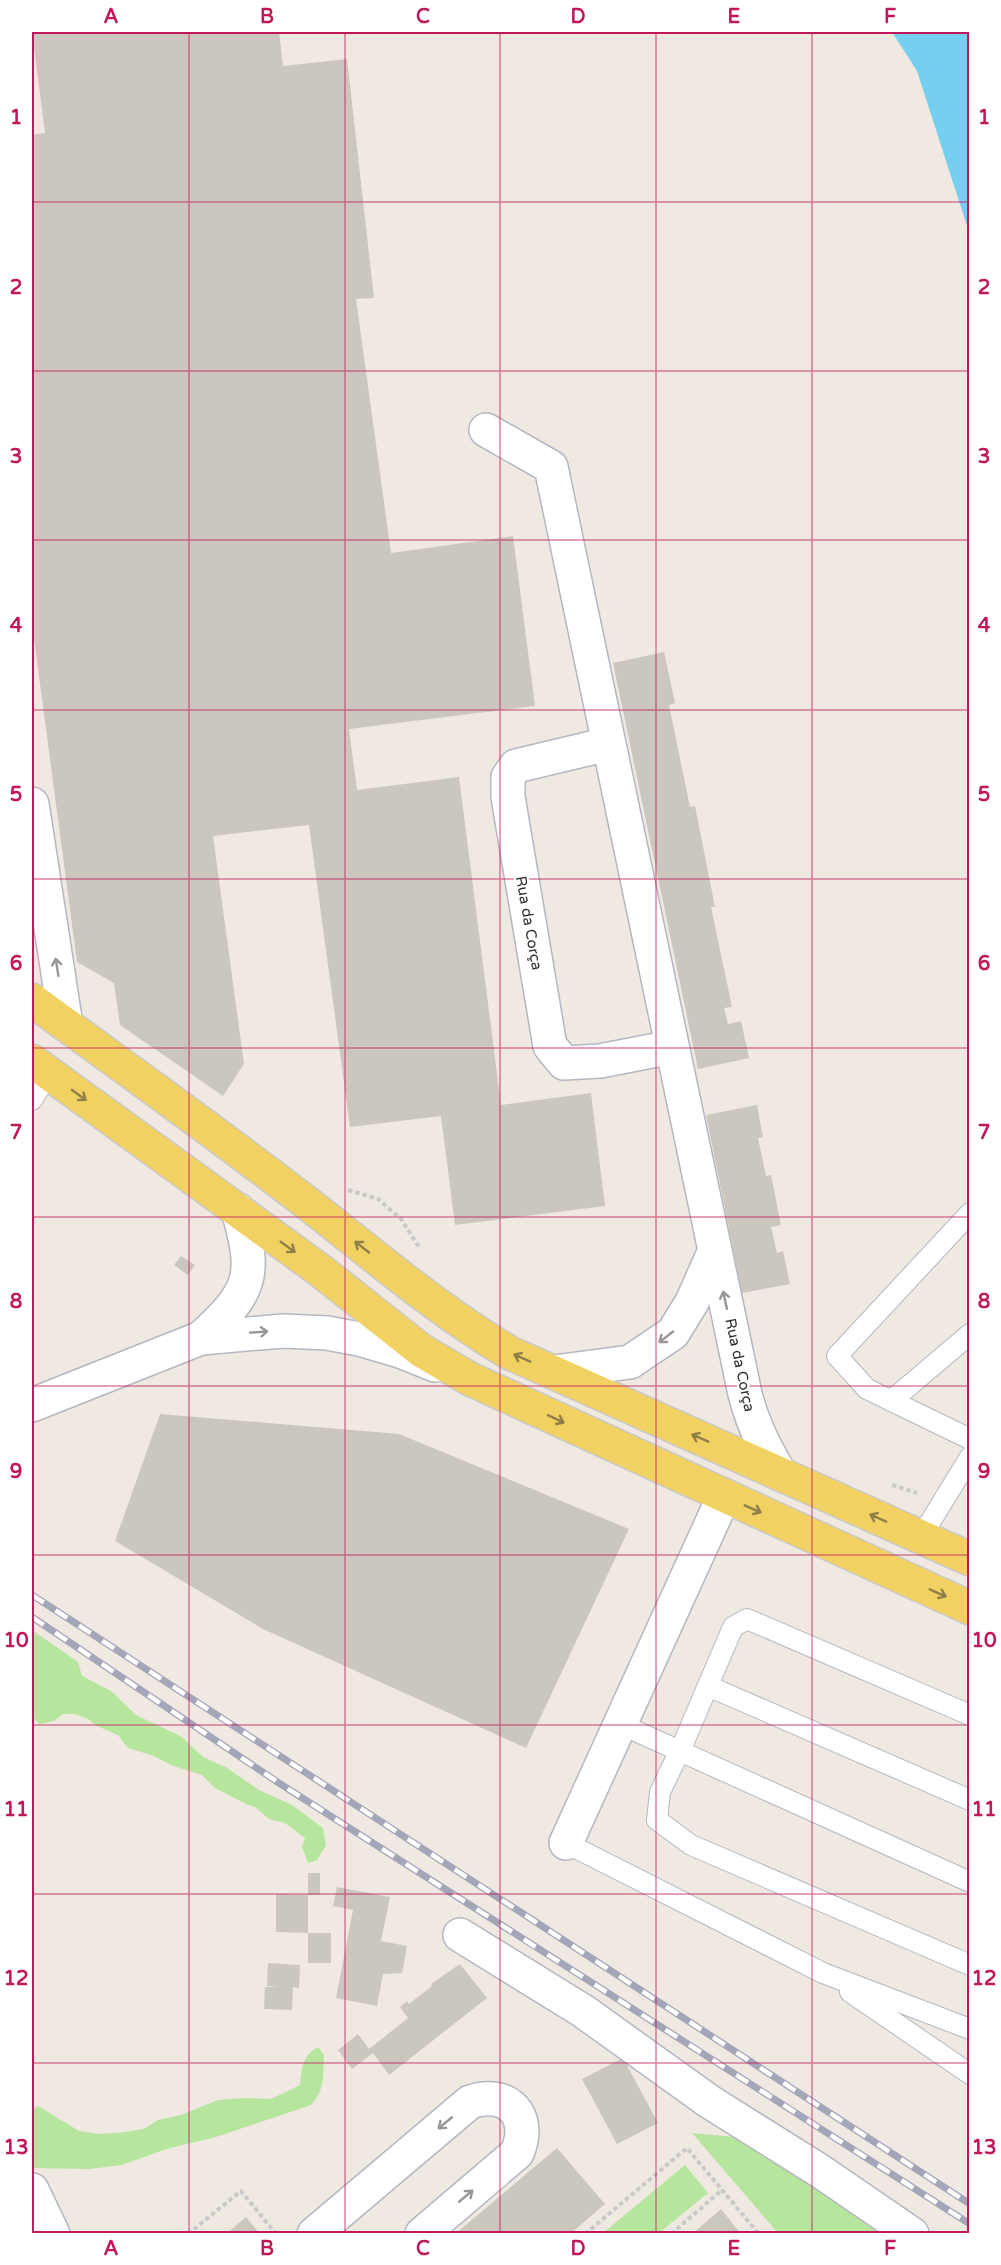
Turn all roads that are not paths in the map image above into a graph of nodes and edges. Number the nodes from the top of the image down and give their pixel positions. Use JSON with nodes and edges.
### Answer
{"nodes":[{"id":1,"x":486,"y":430,"type":"dead end"},
{"id":2,"x":609,"y":744,"type":"junction"},
{"id":3,"x":32,"y":804,"type":"edge"},
{"id":4,"x":32,"y":1000,"type":"edge"},
{"id":5,"x":66,"y":1025,"type":"junction"},
{"id":6,"x":672,"y":1047,"type":"junction"},
{"id":7,"x":37,"y":1078,"type":"edge"},
{"id":8,"x":238,"y":1210,"type":"junction"},
{"id":9,"x":969,"y":1213,"type":"edge"},
{"id":10,"x":715,"y":1250,"type":"junction"},
{"id":11,"x":969,"y":1334,"type":"edge"},
{"id":12,"x":201,"y":1338,"type":"junction"},
{"id":13,"x":554,"y":1372,"type":"junction"},
{"id":14,"x":470,"y":1379,"type":"junction"},
{"id":15,"x":891,"y":1401,"type":"junction"},
{"id":16,"x":32,"y":1405,"type":"edge"},
{"id":17,"x":969,"y":1439,"type":"edge"},
{"id":18,"x":969,"y":1457,"type":"edge"},
{"id":19,"x":780,"y":1474,"type":"junction"},
{"id":20,"x":724,"y":1496,"type":"junction"},
{"id":21,"x":921,"y":1537,"type":"junction"},
{"id":22,"x":969,"y":1559,"type":"edge"},
{"id":23,"x":969,"y":1608,"type":"edge"},
{"id":24,"x":708,"y":1686,"type":"junction"},
{"id":25,"x":969,"y":1715,"type":"edge"},
{"id":26,"x":620,"y":1724,"type":"junction"},
{"id":27,"x":680,"y":1752,"type":"junction"},
{"id":28,"x":969,"y":1800,"type":"edge"},
{"id":29,"x":566,"y":1843,"type":"joint"},
{"id":30,"x":969,"y":1882,"type":"edge"},
{"id":31,"x":460,"y":1935,"type":"dead end"},
{"id":32,"x":969,"y":1965,"type":"edge"},
{"id":33,"x":823,"y":1973,"type":"junction"},
{"id":34,"x":969,"y":2030,"type":"edge"},
{"id":35,"x":969,"y":2074,"type":"edge"},
{"id":36,"x":32,"y":2190,"type":"edge"},
{"id":37,"x":53,"y":2234,"type":"edge"},
{"id":38,"x":314,"y":2234,"type":"edge"},
{"id":39,"x":422,"y":2234,"type":"edge"},
{"id":40,"x":912,"y":2234,"type":"edge"}],
"edges":[{"from":1,"to":2,"type":"street","name":"Rua da Corça"},
{"from":2,"to":6,"type":"street","name":"Rua da Corça"},
{"from":2,"to":6,"type":"street","name":"Rua da Corça"},
{"from":5,"to":3,"type":"street","one_way":true},
{"from":4,"to":5,"type":"main road"},
{"from":13,"to":5,"type":"main road","one_way":true},
{"from":6,"to":10,"type":"street","name":"Rua da Corça"},
{"from":7,"to":8,"type":"main road","one_way":true},
{"from":8,"to":12,"type":"street"},
{"from":8,"to":14,"type":"main road","one_way":true},
{"from":9,"to":15,"type":"lane"},
{"from":10,"to":13,"type":"street","one_way":true},
{"from":19,"to":10,"type":"street","name":"Rua da Corça","one_way":true},
{"from":11,"to":15,"type":"lane"},
{"from":12,"to":14,"type":"street","one_way":true},
{"from":12,"to":16,"type":"street"},
{"from":19,"to":13,"type":"main road","one_way":true},
{"from":14,"to":20,"type":"main road","one_way":true},
{"from":15,"to":17,"type":"lane"},
{"from":18,"to":21,"type":"lane"},
{"from":21,"to":19,"type":"main road","one_way":true},
{"from":20,"to":23,"type":"main road","one_way":true},
{"from":20,"to":26,"type":"street"},
{"from":21,"to":22,"type":"main road"},
{"from":24,"to":25,"type":"lane"},
{"from":24,"to":27,"type":"lane"},
{"from":24,"to":28,"type":"lane"},
{"from":26,"to":27,"type":"lane"},
{"from":26,"to":29,"type":"street"},
{"from":27,"to":30,"type":"lane"},
{"from":27,"to":32,"type":"lane"},
{"from":29,"to":33,"type":"lane"},
{"from":31,"to":40,"type":"street"},
{"from":33,"to":34,"type":"lane"},
{"from":33,"to":35,"type":"lane"},
{"from":36,"to":37,"type":"street"},
{"from":39,"to":38,"type":"street","one_way":true}]}
